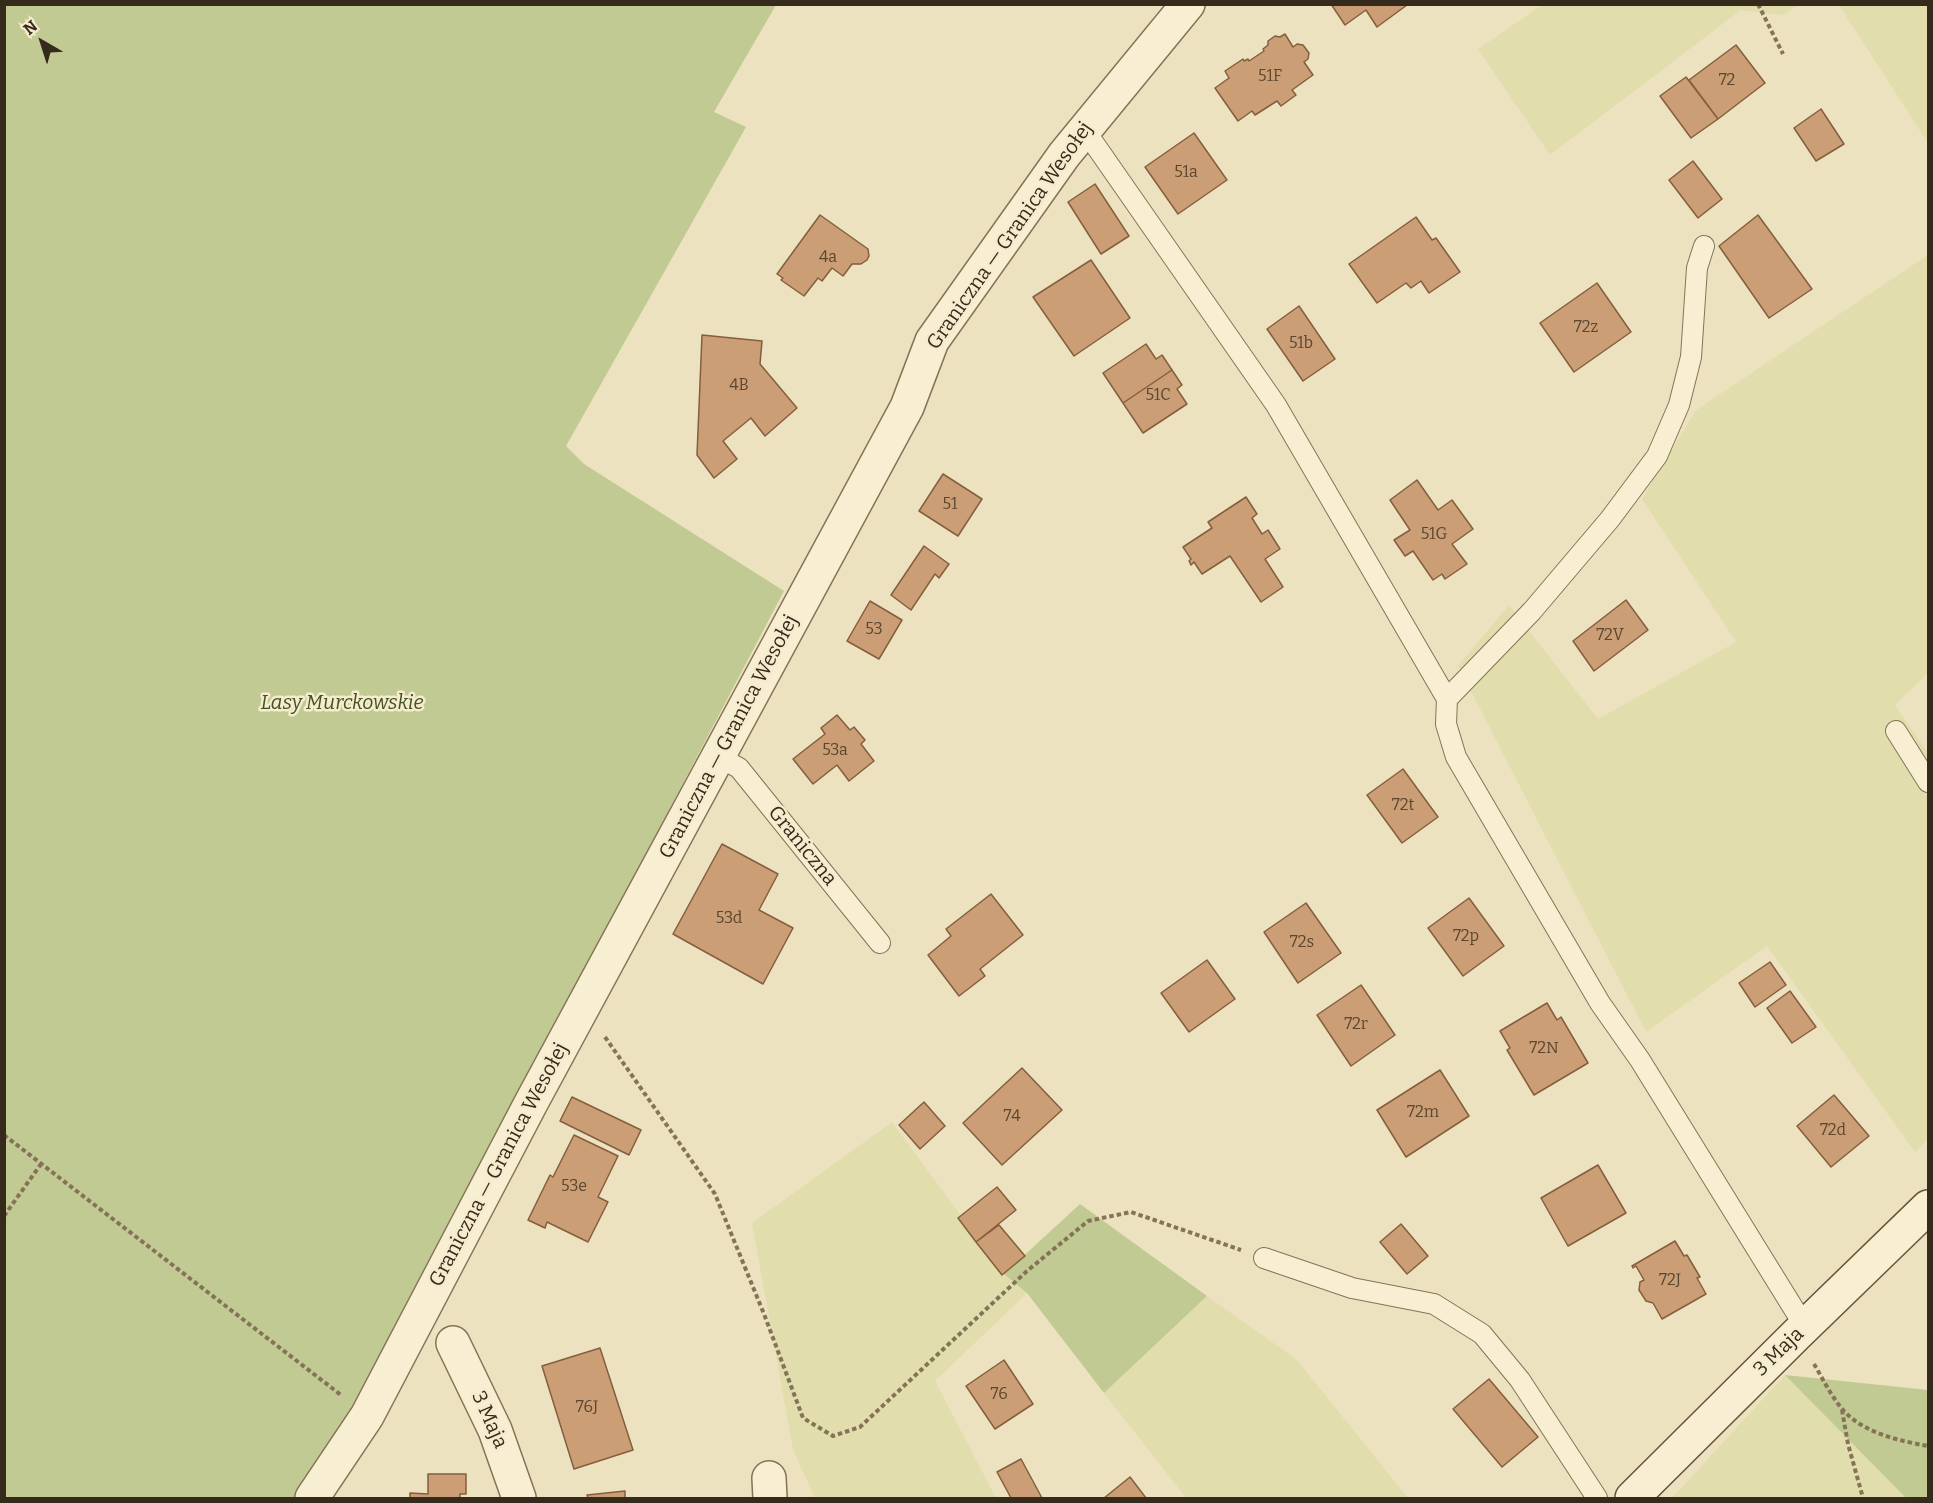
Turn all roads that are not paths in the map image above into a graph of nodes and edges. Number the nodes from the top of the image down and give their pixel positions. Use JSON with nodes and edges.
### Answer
{"nodes":[{"id":1,"x":1188,"y":4,"type":"edge"},
{"id":2,"x":1084,"y":129,"type":"junction"},
{"id":3,"x":1704,"y":246,"type":"dead end"},
{"id":4,"x":1447,"y":699,"type":"junction"},
{"id":5,"x":1896,"y":731,"type":"dead end"},
{"id":6,"x":718,"y":757,"type":"junction"},
{"id":7,"x":1929,"y":782,"type":"edge"},
{"id":8,"x":880,"y":944,"type":"dead end"},
{"id":9,"x":1929,"y":1207,"type":"edge"},
{"id":10,"x":1264,"y":1258,"type":"road end"},
{"id":11,"x":1800,"y":1331,"type":"junction"},
{"id":12,"x":453,"y":1343,"type":"dead end"},
{"id":13,"x":312,"y":1498,"type":"edge"},
{"id":14,"x":519,"y":1498,"type":"edge"},
{"id":15,"x":1597,"y":1498,"type":"edge"},
{"id":16,"x":1632,"y":1498,"type":"edge"}],
"edges":[{"from":1,"to":2,"type":"street","name":"Graniczna — Granica Wesołej"},
{"from":2,"to":4,"type":"lane"},
{"from":2,"to":6,"type":"street","name":"Graniczna — Granica Wesołej"},
{"from":3,"to":4,"type":"lane"},
{"from":4,"to":11,"type":"lane"},
{"from":5,"to":7,"type":"lane"},
{"from":6,"to":8,"type":"lane","name":"Graniczna"},
{"from":6,"to":13,"type":"street","name":"Graniczna — Granica Wesołej"},
{"from":9,"to":11,"type":"street","name":"3 Maja"},
{"from":10,"to":15,"type":"lane"},
{"from":11,"to":16,"type":"street","name":"3 Maja"},
{"from":12,"to":14,"type":"street","name":"3 Maja"}]}
